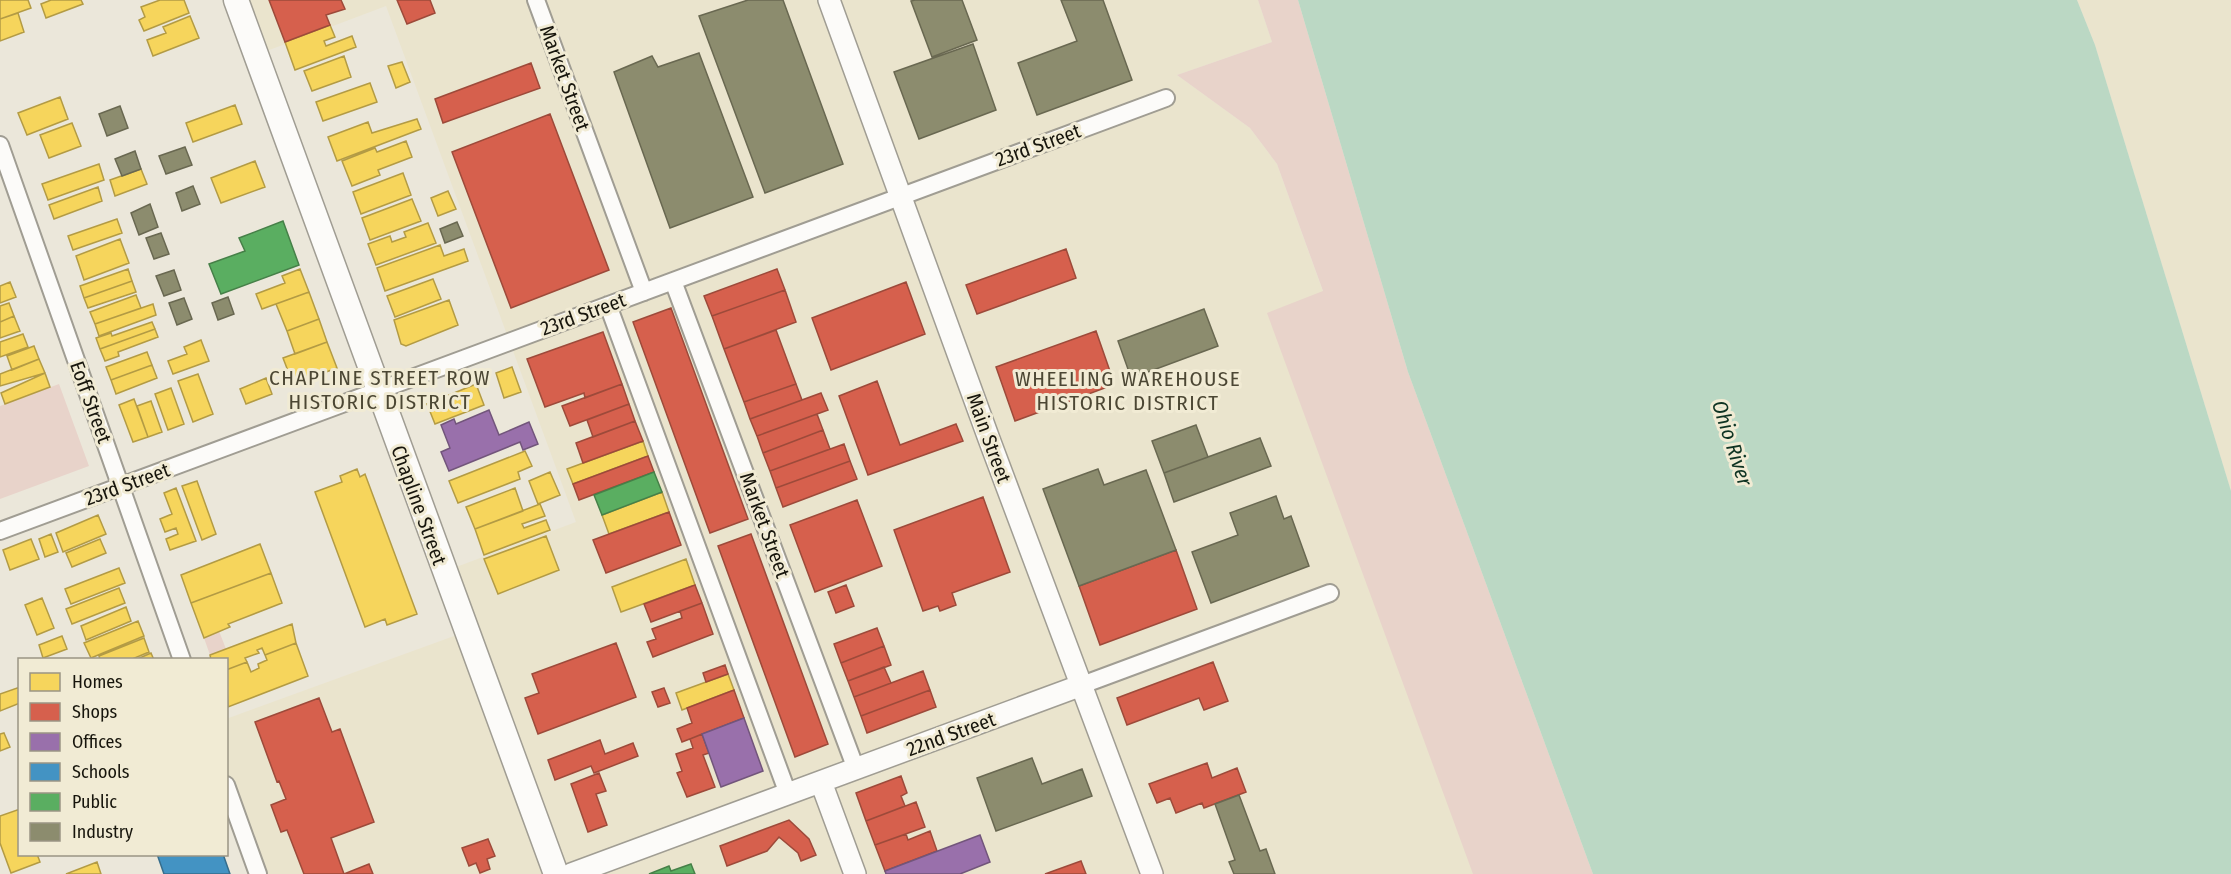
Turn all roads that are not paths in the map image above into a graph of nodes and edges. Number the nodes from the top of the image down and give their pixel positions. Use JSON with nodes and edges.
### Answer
{"nodes":[{"id":1,"x":236,"y":0,"type":"edge"},
{"id":2,"x":536,"y":0,"type":"edge"},
{"id":3,"x":830,"y":0,"type":"edge"},
{"id":4,"x":1166,"y":98,"type":"dead end"},
{"id":5,"x":0,"y":145,"type":"edge"},
{"id":6,"x":901,"y":196,"type":"junction"},
{"id":7,"x":673,"y":281,"type":"junction"},
{"id":8,"x":644,"y":292,"type":"junction"},
{"id":9,"x":608,"y":305,"type":"junction"},
{"id":10,"x":378,"y":391,"type":"junction"},
{"id":11,"x":121,"y":486,"type":"junction"},
{"id":12,"x":0,"y":531,"type":"edge"},
{"id":13,"x":1330,"y":593,"type":"dead end"},
{"id":14,"x":181,"y":658,"type":"edge"},
{"id":15,"x":1082,"y":686,"type":"junction"},
{"id":16,"x":856,"y":769,"type":"junction"},
{"id":17,"x":821,"y":782,"type":"junction"},
{"id":18,"x":228,"y":790,"type":"edge"},
{"id":19,"x":788,"y":794,"type":"junction"},
{"id":20,"x":258,"y":874,"type":"edge"},
{"id":21,"x":555,"y":874,"type":"edge"},
{"id":22,"x":572,"y":874,"type":"edge"},
{"id":23,"x":855,"y":874,"type":"edge"},
{"id":24,"x":1152,"y":874,"type":"edge"}],
"edges":[{"from":1,"to":10,"type":"main road","name":"Chapline Street"},
{"from":2,"to":8,"type":"street","name":"Market Street"},
{"from":3,"to":6,"type":"street","name":"Main Street"},
{"from":4,"to":6,"type":"street","name":"23rd Street"},
{"from":5,"to":11,"type":"street","name":"Eoff Street"},
{"from":6,"to":7,"type":"street","name":"23rd Street"},
{"from":6,"to":15,"type":"street","name":"Main Street"},
{"from":7,"to":8,"type":"street","name":"23rd Street"},
{"from":7,"to":16,"type":"street","name":"Market Street"},
{"from":8,"to":9,"type":"street","name":"23rd Street"},
{"from":9,"to":10,"type":"street","name":"23rd Street"},
{"from":9,"to":19,"type":"street"},
{"from":10,"to":11,"type":"street","name":"23rd Street"},
{"from":10,"to":21,"type":"main road","name":"Chapline Street"},
{"from":11,"to":12,"type":"street","name":"23rd Street"},
{"from":11,"to":14,"type":"street","name":"Eoff Street"},
{"from":13,"to":15,"type":"street","name":"22nd Street"},
{"from":15,"to":16,"type":"street","name":"22nd Street"},
{"from":15,"to":24,"type":"street","name":"Main Street"},
{"from":16,"to":17,"type":"street","name":"22nd Street"},
{"from":17,"to":19,"type":"street","name":"22nd Street"},
{"from":17,"to":23,"type":"street"},
{"from":18,"to":20,"type":"street"},
{"from":19,"to":22,"type":"street","name":"22nd Street"}]}
